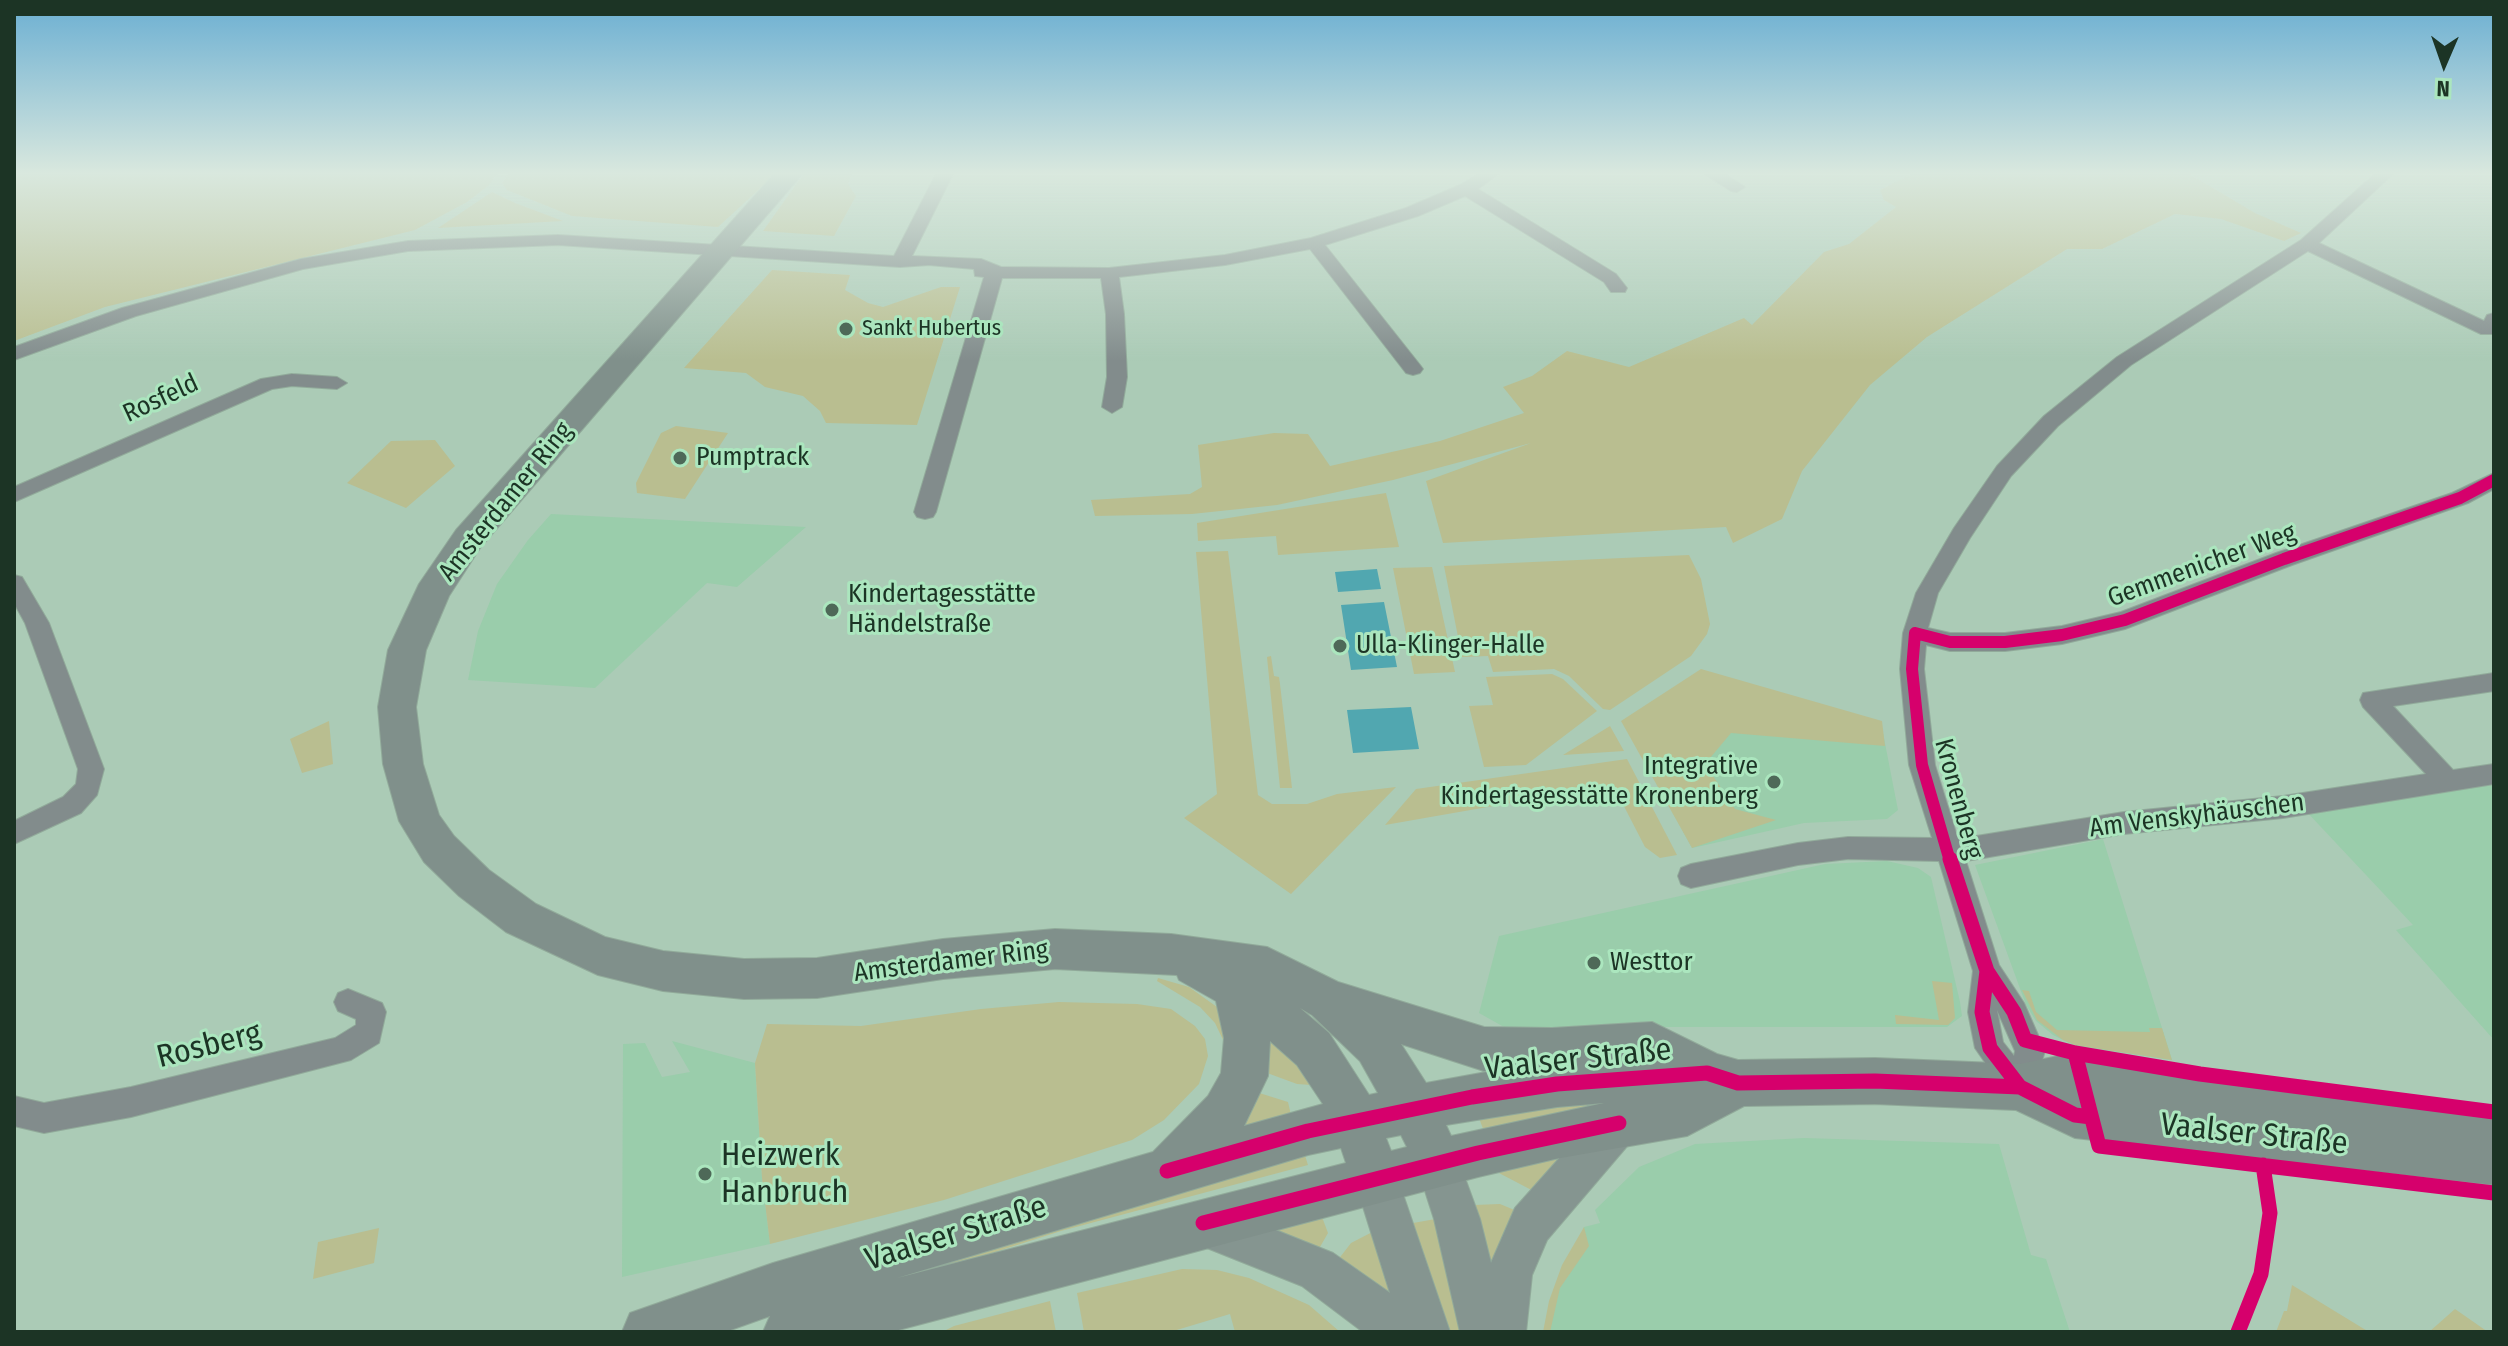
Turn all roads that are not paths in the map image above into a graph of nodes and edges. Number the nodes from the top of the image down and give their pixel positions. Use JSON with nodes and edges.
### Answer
{"nodes":[{"id":1,"x":737,"y":235,"type":"edge"},
{"id":2,"x":914,"y":235,"type":"edge"},
{"id":3,"x":1342,"y":235,"type":"edge"},
{"id":4,"x":1540,"y":235,"type":"edge"},
{"id":5,"x":2317,"y":235,"type":"edge"},
{"id":6,"x":1314,"y":243,"type":"junction"},
{"id":7,"x":2307,"y":244,"type":"junction"},
{"id":8,"x":723,"y":251,"type":"junction"},
{"id":9,"x":900,"y":262,"type":"junction"},
{"id":10,"x":995,"y":271,"type":"junction"},
{"id":11,"x":1109,"y":273,"type":"junction"},
{"id":12,"x":1618,"y":288,"type":"dead end"},
{"id":13,"x":2494,"y":319,"type":"edge"},
{"id":14,"x":14,"y":354,"type":"edge"},
{"id":15,"x":1413,"y":369,"type":"dead end"},
{"id":16,"x":337,"y":383,"type":"dead end"},
{"id":17,"x":1112,"y":407,"type":"dead end"},
{"id":18,"x":2494,"y":480,"type":"edge"},
{"id":19,"x":14,"y":495,"type":"edge"},
{"id":20,"x":925,"y":512,"type":"dead end"},
{"id":21,"x":14,"y":583,"type":"edge"},
{"id":22,"x":1915,"y":633,"type":"junction"},
{"id":23,"x":2494,"y":682,"type":"edge"},
{"id":24,"x":2494,"y":774,"type":"edge"},
{"id":25,"x":2447,"y":780,"type":"junction"},
{"id":26,"x":14,"y":833,"type":"edge"},
{"id":27,"x":1947,"y":851,"type":"junction"},
{"id":28,"x":1691,"y":876,"type":"dead end"},
{"id":29,"x":1171,"y":954,"type":"junction"},
{"id":30,"x":1235,"y":986,"type":"junction"},
{"id":31,"x":1328,"y":1000,"type":"junction"},
{"id":32,"x":348,"y":1002,"type":"dead end"},
{"id":33,"x":1723,"y":1078,"type":"junction"},
{"id":34,"x":2020,"y":1087,"type":"junction"},
{"id":35,"x":14,"y":1111,"type":"edge"},
{"id":36,"x":1619,"y":1123,"type":"junction"},
{"id":37,"x":1425,"y":1135,"type":"junction"},
{"id":38,"x":2494,"y":1136,"type":"edge"},
{"id":39,"x":1366,"y":1149,"type":"junction"},
{"id":40,"x":2494,"y":1161,"type":"edge"},
{"id":41,"x":1167,"y":1171,"type":"junction"},
{"id":42,"x":1203,"y":1223,"type":"junction"},
{"id":43,"x":649,"y":1332,"type":"edge"},
{"id":44,"x":790,"y":1332,"type":"edge"},
{"id":45,"x":1398,"y":1332,"type":"edge"},
{"id":46,"x":1426,"y":1332,"type":"edge"},
{"id":47,"x":1484,"y":1332,"type":"edge"},
{"id":48,"x":1502,"y":1332,"type":"edge"}],
"edges":[{"from":1,"to":8,"type":"main road","name":"Amsterdamer Ring"},
{"from":2,"to":9,"type":"street"},
{"from":3,"to":6,"type":"street"},
{"from":4,"to":12,"type":"street"},
{"from":5,"to":7,"type":"street","name":"Kronenberg"},
{"from":6,"to":11,"type":"street"},
{"from":6,"to":15,"type":"street"},
{"from":7,"to":13,"type":"street"},
{"from":7,"to":22,"type":"street","name":"Kronenberg"},
{"from":8,"to":9,"type":"street"},
{"from":8,"to":14,"type":"street"},
{"from":8,"to":29,"type":"main road","name":"Amsterdamer Ring"},
{"from":9,"to":10,"type":"street"},
{"from":10,"to":11,"type":"street"},
{"from":10,"to":20,"type":"street"},
{"from":11,"to":17,"type":"street"},
{"from":16,"to":19,"type":"street","name":"Rosfeld"},
{"from":18,"to":22,"type":"street","name":"Gemmenicher Weg"},
{"from":21,"to":26,"type":"street"},
{"from":22,"to":27,"type":"street","name":"Kronenberg"},
{"from":23,"to":25,"type":"street"},
{"from":24,"to":25,"type":"street","name":"Am Venskyhäuschen"},
{"from":25,"to":27,"type":"street","name":"Am Venskyhäuschen"},
{"from":27,"to":28,"type":"street","name":"Kronenberg"},
{"from":27,"to":34,"type":"street","name":"Kronenberg"},
{"from":29,"to":30,"type":"main road","name":"Amsterdamer Ring"},
{"from":29,"to":31,"type":"main road","name":"Amsterdamer Ring"},
{"from":30,"to":39,"type":"main road","name":"Amsterdamer Ring"},
{"from":30,"to":41,"type":"main road"},
{"from":31,"to":33,"type":"main road"},
{"from":31,"to":37,"type":"main road","name":"Amsterdamer Ring"},
{"from":32,"to":35,"type":"street","name":"Rosberg"},
{"from":33,"to":34,"type":"main road","name":"Vaalser Straße"},
{"from":33,"to":36,"type":"main road","name":"Vaalser Straße"},
{"from":33,"to":37,"type":"main road","name":"Vaalser Straße"},
{"from":34,"to":38,"type":"main road","name":"Vaalser Straße"},
{"from":34,"to":40,"type":"main road","name":"Vaalser Straße"},
{"from":36,"to":37,"type":"main road","name":"Vaalser Straße"},
{"from":36,"to":48,"type":"main road"},
{"from":37,"to":39,"type":"main road","name":"Vaalser Straße"},
{"from":37,"to":47,"type":"main road"},
{"from":39,"to":41,"type":"main road","name":"Vaalser Straße"},
{"from":39,"to":42,"type":"main road","name":"Vaalser Straße"},
{"from":39,"to":46,"type":"main road"},
{"from":41,"to":43,"type":"main road","name":"Vaalser Straße"},
{"from":42,"to":44,"type":"main road","name":"Vaalser Straße"},
{"from":42,"to":45,"type":"main road"}]}
